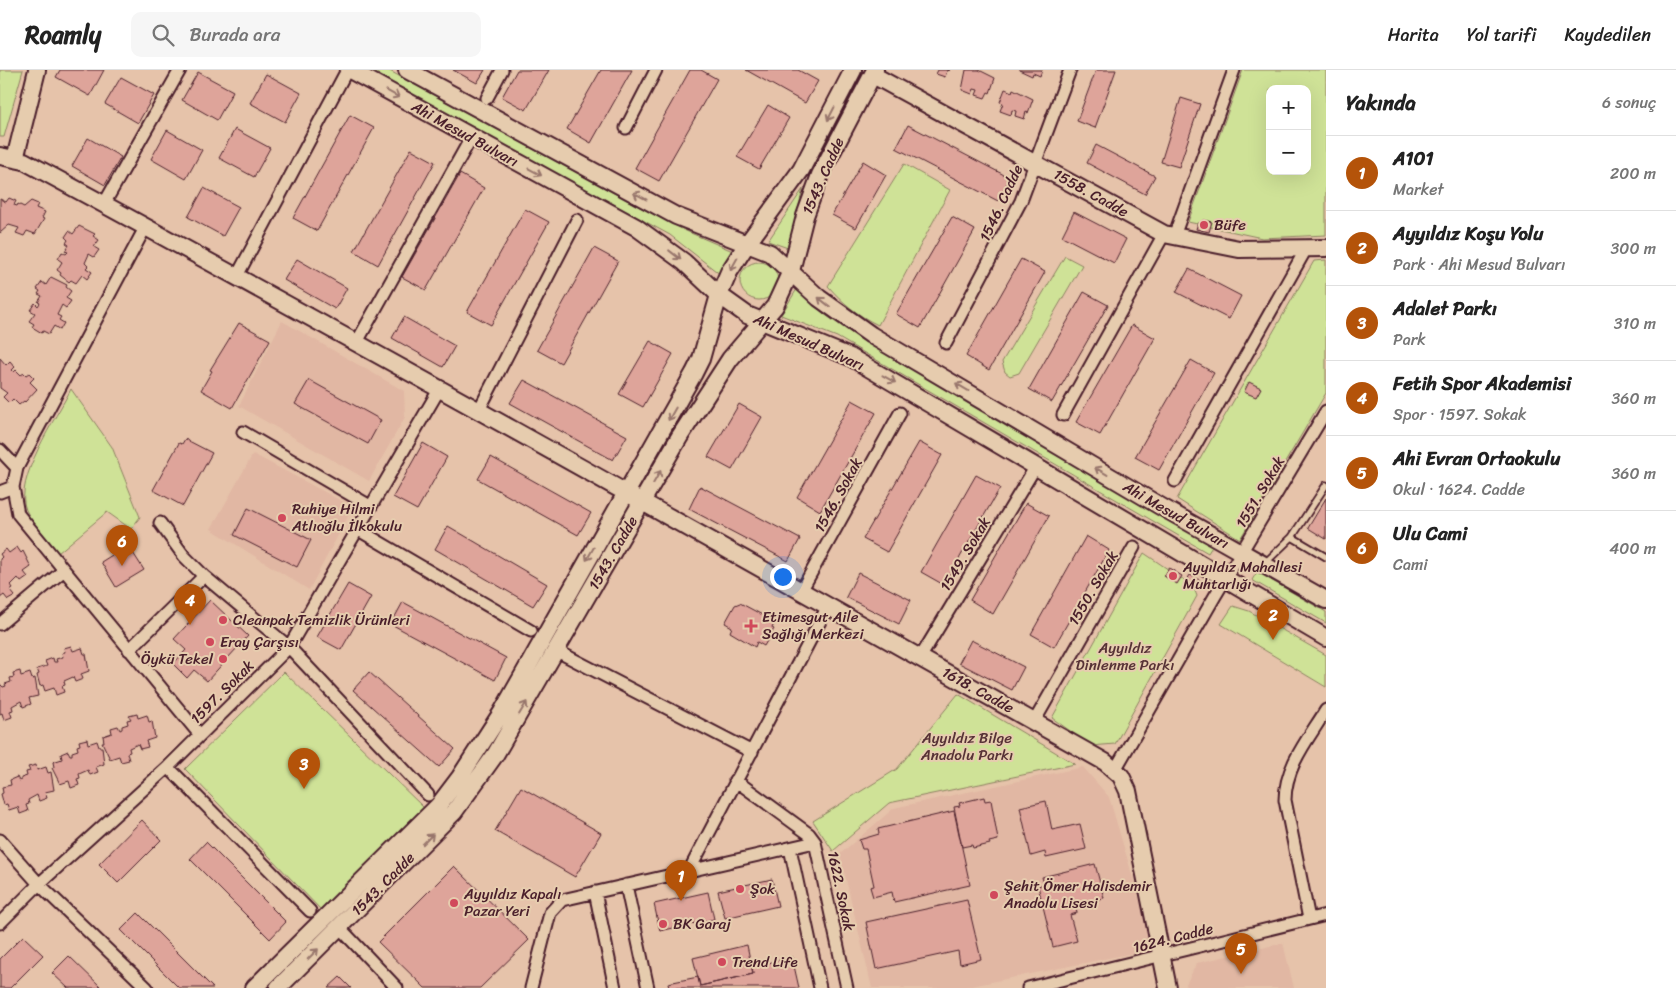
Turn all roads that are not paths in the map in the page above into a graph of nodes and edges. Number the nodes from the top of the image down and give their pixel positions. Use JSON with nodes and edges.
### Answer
{"nodes":[{"id":1,"x":37,"y":70,"type":"edge"},
{"id":2,"x":180,"y":70,"type":"edge"},
{"id":3,"x":349,"y":70,"type":"edge"},
{"id":4,"x":407,"y":70,"type":"edge"},
{"id":5,"x":502,"y":70,"type":"edge"},
{"id":6,"x":656,"y":70,"type":"edge"},
{"id":7,"x":853,"y":70,"type":"edge"},
{"id":8,"x":1070,"y":70,"type":"edge"},
{"id":9,"x":1234,"y":70,"type":"edge"},
{"id":10,"x":874,"y":73,"type":"edge"},
{"id":11,"x":487,"y":98,"type":"dead end"},
{"id":12,"x":626,"y":128,"type":"dead end"},
{"id":13,"x":471,"y":138,"type":"junction"},
{"id":14,"x":7,"y":157,"type":"edge"},
{"id":15,"x":1036,"y":163,"type":"junction"},
{"id":16,"x":104,"y":204,"type":"junction"},
{"id":17,"x":577,"y":220,"type":"dead end"},
{"id":18,"x":146,"y":226,"type":"junction"},
{"id":19,"x":1169,"y":235,"type":"junction"},
{"id":20,"x":747,"y":244,"type":"junction"},
{"id":21,"x":1326,"y":248,"type":"edge"},
{"id":22,"x":1306,"y":249,"type":"junction"},
{"id":23,"x":791,"y":270,"type":"junction"},
{"id":24,"x":236,"y":276,"type":"junction"},
{"id":25,"x":719,"y":295,"type":"junction"},
{"id":26,"x":762,"y":322,"type":"junction"},
{"id":27,"x":357,"y":342,"type":"junction"},
{"id":28,"x":946,"y":343,"type":"dead end"},
{"id":29,"x":440,"y":388,"type":"junction"},
{"id":30,"x":479,"y":410,"type":"junction"},
{"id":31,"x":1326,"y":411,"type":"edge"},
{"id":32,"x":900,"y":413,"type":"dead end"},
{"id":33,"x":1063,"y":415,"type":"dead end"},
{"id":34,"x":243,"y":432,"type":"dead end"},
{"id":35,"x":0,"y":450,"type":"edge"},
{"id":36,"x":1036,"y":466,"type":"junction"},
{"id":37,"x":17,"y":468,"type":"junction"},
{"id":38,"x":1175,"y":482,"type":"dead end"},
{"id":39,"x":1326,"y":485,"type":"edge"},
{"id":40,"x":13,"y":487,"type":"junction"},
{"id":41,"x":0,"y":492,"type":"edge"},
{"id":42,"x":626,"y":492,"type":"junction"},
{"id":43,"x":643,"y":501,"type":"junction"},
{"id":44,"x":370,"y":506,"type":"junction"},
{"id":45,"x":160,"y":522,"type":"dead end"},
{"id":46,"x":358,"y":528,"type":"junction"},
{"id":47,"x":1292,"y":537,"type":"junction"},
{"id":48,"x":1134,"y":547,"type":"dead end"},
{"id":49,"x":1242,"y":552,"type":"junction"},
{"id":50,"x":1326,"y":557,"type":"edge"},
{"id":51,"x":1264,"y":564,"type":"junction"},
{"id":52,"x":64,"y":570,"type":"junction"},
{"id":53,"x":204,"y":576,"type":"junction"},
{"id":54,"x":1225,"y":579,"type":"junction"},
{"id":55,"x":801,"y":591,"type":"junction"},
{"id":56,"x":1326,"y":600,"type":"edge"},
{"id":57,"x":828,"y":606,"type":"junction"},
{"id":58,"x":0,"y":624,"type":"edge"},
{"id":59,"x":531,"y":631,"type":"dead end"},
{"id":60,"x":1326,"y":638,"type":"edge"},
{"id":61,"x":289,"y":647,"type":"junction"},
{"id":62,"x":129,"y":650,"type":"junction"},
{"id":63,"x":557,"y":651,"type":"junction"},
{"id":64,"x":920,"y":658,"type":"junction"},
{"id":65,"x":1326,"y":710,"type":"edge"},
{"id":66,"x":1034,"y":722,"type":"junction"},
{"id":67,"x":200,"y":735,"type":"junction"},
{"id":68,"x":752,"y":752,"type":"junction"},
{"id":69,"x":168,"y":767,"type":"junction"},
{"id":70,"x":1115,"y":770,"type":"junction"},
{"id":71,"x":735,"y":780,"type":"junction"},
{"id":72,"x":428,"y":795,"type":"dead end"},
{"id":73,"x":0,"y":840,"type":"edge"},
{"id":74,"x":815,"y":842,"type":"junction"},
{"id":75,"x":790,"y":848,"type":"junction"},
{"id":76,"x":688,"y":871,"type":"junction"},
{"id":77,"x":39,"y":884,"type":"junction"},
{"id":78,"x":626,"y":885,"type":"junction"},
{"id":79,"x":595,"y":892,"type":"junction"},
{"id":80,"x":310,"y":912,"type":"dead end"},
{"id":81,"x":1326,"y":915,"type":"edge"},
{"id":82,"x":1309,"y":919,"type":"junction"},
{"id":83,"x":0,"y":923,"type":"edge"},
{"id":84,"x":340,"y":928,"type":"junction"},
{"id":85,"x":1161,"y":957,"type":"junction"},
{"id":86,"x":147,"y":988,"type":"edge"},
{"id":87,"x":254,"y":988,"type":"edge"},
{"id":88,"x":278,"y":988,"type":"edge"},
{"id":89,"x":397,"y":988,"type":"edge"},
{"id":90,"x":532,"y":988,"type":"edge"},
{"id":91,"x":615,"y":988,"type":"edge"},
{"id":92,"x":648,"y":988,"type":"edge"},
{"id":93,"x":820,"y":988,"type":"edge"},
{"id":94,"x":847,"y":988,"type":"edge"},
{"id":95,"x":1028,"y":988,"type":"edge"},
{"id":96,"x":1168,"y":988,"type":"edge"}],
"edges":[{"from":1,"to":14,"type":"main road"},
{"from":2,"to":16,"type":"street"},
{"from":3,"to":13,"type":"main road","name":"Ahi Mesud Bulvarı","one_way":true},
{"from":3,"to":24,"type":"street"},
{"from":20,"to":4,"type":"main road","name":"Ahi Mesud Bulvarı","one_way":true},
{"from":5,"to":11,"type":"street"},
{"from":6,"to":12,"type":"street"},
{"from":7,"to":20,"type":"main road","name":"1543. Cadde","one_way":true},
{"from":8,"to":15,"type":"street","name":"1546. Cadde"},
{"from":9,"to":19,"type":"street"},
{"from":10,"to":15,"type":"main road","name":"1558. Cadde"},
{"from":10,"to":23,"type":"main road","name":"1543. Cadde"},
{"from":13,"to":25,"type":"main road","name":"Ahi Mesud Bulvarı","one_way":true},
{"from":13,"to":27,"type":"street"},
{"from":14,"to":16,"type":"main road","name":"1618. Cadde"},
{"from":15,"to":19,"type":"main road","name":"1558. Cadde"},
{"from":15,"to":28,"type":"street","name":"1546. Cadde"},
{"from":16,"to":18,"type":"main road","name":"1618. Cadde"},
{"from":17,"to":30,"type":"street"},
{"from":18,"to":24,"type":"main road","name":"1618. Cadde"},
{"from":18,"to":37,"type":"street"},
{"from":19,"to":22,"type":"main road","name":"1558. Cadde"},
{"from":19,"to":33,"type":"street"},
{"from":20,"to":23,"type":"main road","name":"Ahi Mesud Bulvarı"},
{"from":20,"to":25,"type":"main road","name":"1543. Cadde","one_way":true},
{"from":21,"to":22,"type":"main road","name":"1558. Cadde"},
{"from":22,"to":38,"type":"street"},
{"from":23,"to":26,"type":"main road","name":"1543. Cadde"},
{"from":49,"to":23,"type":"main road","name":"Ahi Mesud Bulvarı","one_way":true},
{"from":24,"to":27,"type":"main road","name":"1618. Cadde"},
{"from":25,"to":26,"type":"main road","name":"Ahi Mesud Bulvarı"},
{"from":25,"to":42,"type":"main road","name":"1543. Cadde","one_way":true},
{"from":26,"to":36,"type":"main road","name":"Ahi Mesud Bulvarı","one_way":true},
{"from":43,"to":26,"type":"main road","name":"1543. Cadde","one_way":true},
{"from":27,"to":29,"type":"main road","name":"1618. Cadde"},
{"from":29,"to":30,"type":"main road","name":"1618. Cadde"},
{"from":29,"to":44,"type":"street","name":"1597. Sokak"},
{"from":30,"to":42,"type":"main road","name":"1618. Cadde"},
{"from":31,"to":49,"type":"street","name":"1551. Sokak"},
{"from":32,"to":55,"type":"street","name":"1546. Sokak"},
{"from":34,"to":44,"type":"street"},
{"from":35,"to":37,"type":"street"},
{"from":36,"to":54,"type":"main road","name":"Ahi Mesud Bulvarı"},
{"from":36,"to":64,"type":"street","name":"1549. Sokak"},
{"from":37,"to":40,"type":"street"},
{"from":39,"to":47,"type":"lane"},
{"from":40,"to":41,"type":"street"},
{"from":40,"to":52,"type":"street"},
{"from":42,"to":43,"type":"main road","name":"1618. Cadde"},
{"from":42,"to":87,"type":"main road","name":"1543. Cadde","one_way":true},
{"from":43,"to":55,"type":"main road","name":"1618. Cadde"},
{"from":43,"to":63,"type":"main road","name":"1543. Cadde"},
{"from":44,"to":46,"type":"street","name":"1597. Sokak"},
{"from":45,"to":53,"type":"street"},
{"from":46,"to":59,"type":"street"},
{"from":46,"to":61,"type":"street","name":"1597. Sokak"},
{"from":47,"to":50,"type":"lane"},
{"from":47,"to":51,"type":"lane"},
{"from":48,"to":66,"type":"street","name":"1550. Sokak"},
{"from":49,"to":51,"type":"main road","name":"Ahi Mesud Bulvarı"},
{"from":49,"to":54,"type":"street","name":"1551. Sokak"},
{"from":51,"to":56,"type":"main road","name":"Ahi Mesud Bulvarı"},
{"from":52,"to":58,"type":"street"},
{"from":52,"to":62,"type":"street"},
{"from":53,"to":61,"type":"street"},
{"from":53,"to":62,"type":"street"},
{"from":54,"to":60,"type":"main road","name":"Ahi Mesud Bulvarı"},
{"from":54,"to":70,"type":"street","name":"1551. Sokak"},
{"from":55,"to":57,"type":"main road","name":"1618. Cadde"},
{"from":57,"to":64,"type":"main road","name":"1618. Cadde"},
{"from":57,"to":68,"type":"street"},
{"from":61,"to":67,"type":"street","name":"1597. Sokak"},
{"from":61,"to":72,"type":"street"},
{"from":62,"to":67,"type":"street"},
{"from":63,"to":68,"type":"street"},
{"from":84,"to":63,"type":"main road","name":"1543. Cadde","one_way":true},
{"from":64,"to":66,"type":"main road","name":"1618. Cadde"},
{"from":65,"to":82,"type":"street"},
{"from":66,"to":70,"type":"main road","name":"1618. Cadde"},
{"from":67,"to":69,"type":"street","name":"1597. Sokak"},
{"from":68,"to":71,"type":"street"},
{"from":69,"to":77,"type":"street","name":"1597. Sokak"},
{"from":69,"to":80,"type":"street"},
{"from":70,"to":85,"type":"main road","name":"1618. Cadde"},
{"from":71,"to":74,"type":"street","name":"1622. Sokak"},
{"from":71,"to":76,"type":"street"},
{"from":73,"to":77,"type":"street"},
{"from":74,"to":75,"type":"street"},
{"from":74,"to":94,"type":"street","name":"1622. Sokak"},
{"from":75,"to":76,"type":"street"},
{"from":75,"to":93,"type":"street"},
{"from":76,"to":78,"type":"street"},
{"from":77,"to":83,"type":"street","name":"1597. Sokak"},
{"from":77,"to":86,"type":"street"},
{"from":78,"to":79,"type":"street"},
{"from":78,"to":92,"type":"street"},
{"from":79,"to":90,"type":"street"},
{"from":79,"to":91,"type":"street"},
{"from":81,"to":82,"type":"street","name":"1624. Cadde"},
{"from":82,"to":85,"type":"street","name":"1624. Cadde"},
{"from":88,"to":84,"type":"main road","name":"1543. Cadde","one_way":true},
{"from":84,"to":89,"type":"street"},
{"from":85,"to":95,"type":"street","name":"1624. Cadde"},
{"from":85,"to":96,"type":"main road","name":"1618. Cadde"}]}
